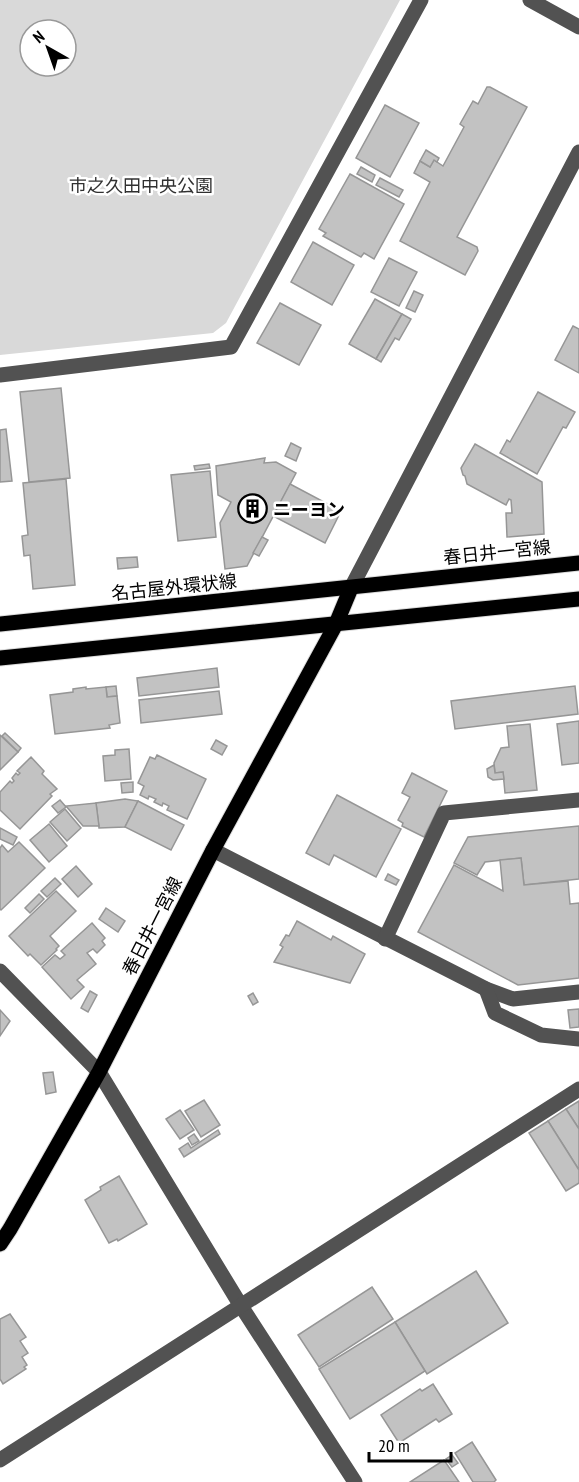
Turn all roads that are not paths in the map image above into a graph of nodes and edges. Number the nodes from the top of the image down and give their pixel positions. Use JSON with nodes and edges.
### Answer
{"nodes":[{"id":1,"x":421,"y":0,"type":"edge"},
{"id":2,"x":530,"y":0,"type":"edge"},
{"id":3,"x":579,"y":27,"type":"edge"},
{"id":4,"x":579,"y":152,"type":"edge"},
{"id":5,"x":0,"y":375,"type":"edge"},
{"id":6,"x":579,"y":563,"type":"edge"},
{"id":7,"x":351,"y":588,"type":"junction"},
{"id":8,"x":579,"y":598,"type":"edge"},
{"id":9,"x":0,"y":624,"type":"edge"},
{"id":10,"x":336,"y":624,"type":"junction"},
{"id":11,"x":0,"y":658,"type":"edge"},
{"id":12,"x":579,"y":800,"type":"edge"},
{"id":13,"x":213,"y":850,"type":"junction"},
{"id":14,"x":385,"y":939,"type":"junction"},
{"id":15,"x":0,"y":971,"type":"edge"},
{"id":16,"x":486,"y":989,"type":"junction"},
{"id":17,"x":579,"y":992,"type":"edge"},
{"id":18,"x":579,"y":1039,"type":"edge"},
{"id":19,"x":99,"y":1071,"type":"junction"},
{"id":20,"x":579,"y":1089,"type":"edge"},
{"id":21,"x":0,"y":1244,"type":"edge"},
{"id":22,"x":241,"y":1306,"type":"junction"},
{"id":23,"x":0,"y":1460,"type":"edge"},
{"id":24,"x":355,"y":1482,"type":"edge"}],
"edges":[{"from":1,"to":5,"type":"street"},
{"from":2,"to":3,"type":"street"},
{"from":4,"to":7,"type":"street"},
{"from":6,"to":7,"type":"main road","name":"春日井一宮線"},
{"from":7,"to":9,"type":"main road","name":"名古屋外環状線"},
{"from":7,"to":10,"type":"main road","name":"春日井一宮線"},
{"from":8,"to":10,"type":"main road"},
{"from":10,"to":11,"type":"main road"},
{"from":10,"to":13,"type":"main road","name":"春日井一宮線"},
{"from":12,"to":14,"type":"street"},
{"from":13,"to":14,"type":"street"},
{"from":13,"to":19,"type":"main road","name":"春日井一宮線"},
{"from":14,"to":16,"type":"street"},
{"from":15,"to":19,"type":"street"},
{"from":16,"to":17,"type":"street"},
{"from":16,"to":18,"type":"street"},
{"from":19,"to":21,"type":"main road","name":"春日井一宮線"},
{"from":19,"to":22,"type":"street"},
{"from":20,"to":22,"type":"street"},
{"from":22,"to":23,"type":"street"},
{"from":22,"to":24,"type":"street"}]}
